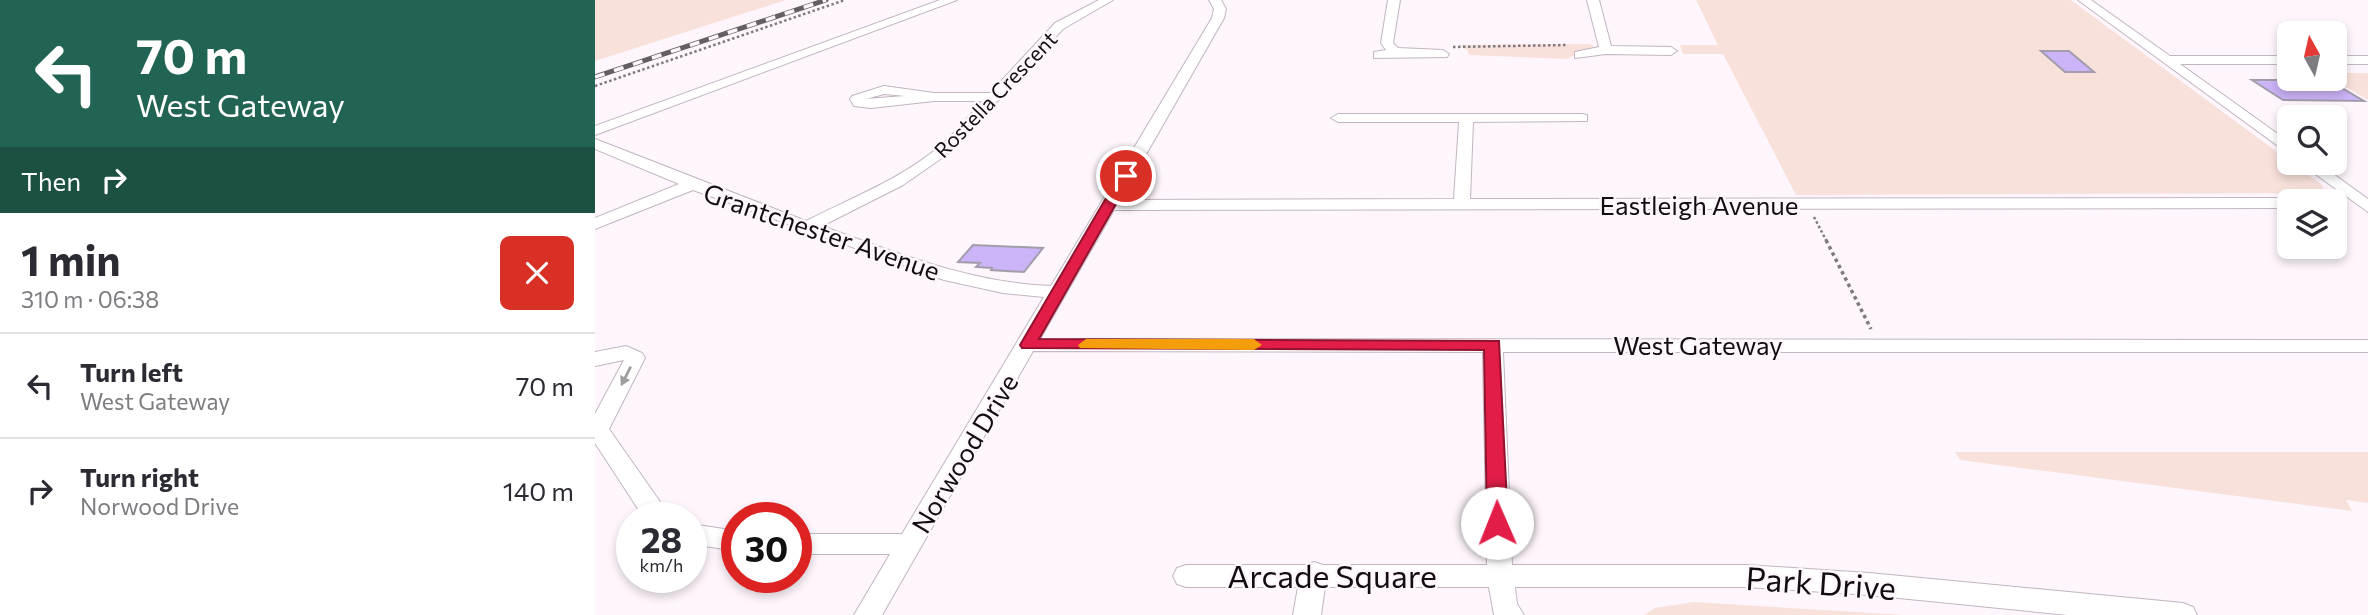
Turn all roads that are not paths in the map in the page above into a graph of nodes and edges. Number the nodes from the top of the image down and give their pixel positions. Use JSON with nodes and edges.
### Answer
{"nodes":[{"id":1,"x":951,"y":0,"type":"edge"},
{"id":2,"x":1107,"y":0,"type":"edge"},
{"id":3,"x":1215,"y":0,"type":"edge"},
{"id":4,"x":1394,"y":0,"type":"edge"},
{"id":5,"x":1593,"y":0,"type":"edge"},
{"id":6,"x":2084,"y":0,"type":"edge"},
{"id":7,"x":1578,"y":50,"type":"road end"},
{"id":8,"x":1606,"y":50,"type":"junction"},
{"id":9,"x":1671,"y":51,"type":"dead end"},
{"id":10,"x":1394,"y":52,"type":"junction"},
{"id":11,"x":1443,"y":54,"type":"dead end"},
{"id":12,"x":1378,"y":55,"type":"dead end"},
{"id":13,"x":2168,"y":60,"type":"junction"},
{"id":14,"x":2277,"y":60,"type":"edge"},
{"id":15,"x":2347,"y":60,"type":"edge"},
{"id":16,"x":2368,"y":60,"type":"edge"},
{"id":17,"x":934,"y":97,"type":"dead end"},
{"id":18,"x":992,"y":97,"type":"junction"},
{"id":19,"x":1338,"y":118,"type":"dead end"},
{"id":20,"x":1582,"y":118,"type":"dead end"},
{"id":21,"x":1466,"y":119,"type":"junction"},
{"id":22,"x":595,"y":131,"type":"edge"},
{"id":23,"x":2277,"y":140,"type":"edge"},
{"id":24,"x":595,"y":143,"type":"edge"},
{"id":25,"x":2325,"y":175,"type":"edge"},
{"id":26,"x":690,"y":185,"type":"junction"},
{"id":27,"x":2277,"y":203,"type":"edge"},
{"id":28,"x":2347,"y":204,"type":"edge"},
{"id":29,"x":1109,"y":205,"type":"junction"},
{"id":30,"x":1462,"y":205,"type":"junction"},
{"id":31,"x":2366,"y":205,"type":"edge"},
{"id":32,"x":595,"y":224,"type":"edge"},
{"id":33,"x":807,"y":227,"type":"junction"},
{"id":34,"x":1058,"y":292,"type":"junction"},
{"id":35,"x":1028,"y":345,"type":"junction"},
{"id":36,"x":1493,"y":345,"type":"junction"},
{"id":37,"x":2368,"y":346,"type":"edge"},
{"id":38,"x":595,"y":359,"type":"edge"},
{"id":39,"x":596,"y":429,"type":"edge"},
{"id":40,"x":646,"y":502,"type":"edge"},
{"id":41,"x":812,"y":544,"type":"edge"},
{"id":42,"x":909,"y":544,"type":"junction"},
{"id":43,"x":1314,"y":573,"type":"junction"},
{"id":44,"x":1500,"y":574,"type":"junction"},
{"id":45,"x":1186,"y":576,"type":"dead end"},
{"id":46,"x":868,"y":615,"type":"edge"},
{"id":47,"x":1307,"y":615,"type":"edge"},
{"id":48,"x":1510,"y":615,"type":"edge"},
{"id":49,"x":2183,"y":615,"type":"edge"}],
"edges":[{"from":1,"to":22,"type":"street"},
{"from":2,"to":18,"type":"street","name":"Rostella Crescent"},
{"from":3,"to":29,"type":"street","name":"Norwood Drive"},
{"from":4,"to":10,"type":"street"},
{"from":5,"to":8,"type":"street"},
{"from":6,"to":13,"type":"street"},
{"from":7,"to":8,"type":"street"},
{"from":8,"to":9,"type":"street"},
{"from":10,"to":11,"type":"street"},
{"from":10,"to":12,"type":"street"},
{"from":13,"to":14,"type":"street"},
{"from":13,"to":23,"type":"street"},
{"from":15,"to":16,"type":"street"},
{"from":17,"to":18,"type":"street"},
{"from":18,"to":33,"type":"street","name":"Rostella Crescent"},
{"from":19,"to":21,"type":"street"},
{"from":20,"to":21,"type":"street"},
{"from":21,"to":30,"type":"street"},
{"from":24,"to":26,"type":"street","name":"Grantchester Avenue"},
{"from":25,"to":31,"type":"street"},
{"from":26,"to":32,"type":"street"},
{"from":26,"to":33,"type":"street","name":"Grantchester Avenue"},
{"from":27,"to":30,"type":"street","name":"Eastleigh Avenue"},
{"from":28,"to":31,"type":"street"},
{"from":29,"to":30,"type":"street","name":"Eastleigh Avenue"},
{"from":29,"to":34,"type":"street","name":"Norwood Drive"},
{"from":33,"to":34,"type":"street","name":"Grantchester Avenue"},
{"from":34,"to":35,"type":"street","name":"Norwood Drive"},
{"from":35,"to":36,"type":"street","name":"West Gateway"},
{"from":35,"to":42,"type":"street","name":"Norwood Drive"},
{"from":36,"to":37,"type":"street","name":"West Gateway"},
{"from":36,"to":44,"type":"street"},
{"from":38,"to":39,"type":"street","one_way":true},
{"from":39,"to":40,"type":"street"},
{"from":41,"to":42,"type":"street"},
{"from":42,"to":46,"type":"street","name":"Norwood Drive"},
{"from":43,"to":44,"type":"street","name":"Arcade Square"},
{"from":43,"to":45,"type":"street","name":"Arcade Square"},
{"from":43,"to":47,"type":"street"},
{"from":44,"to":48,"type":"street"},
{"from":44,"to":49,"type":"street","name":"Park Drive"}]}
